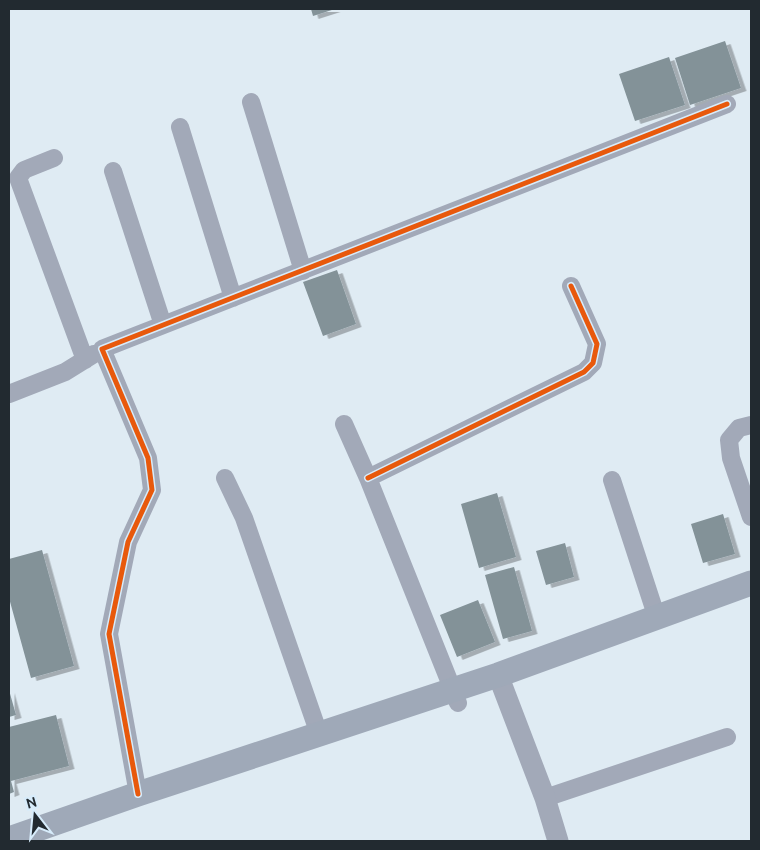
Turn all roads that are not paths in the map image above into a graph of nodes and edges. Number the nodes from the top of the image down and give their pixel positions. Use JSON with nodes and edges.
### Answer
{"nodes":[{"id":1,"x":251,"y":102,"type":"dead end"},
{"id":2,"x":727,"y":104,"type":"dead end"},
{"id":3,"x":180,"y":127,"type":"dead end"},
{"id":4,"x":54,"y":158,"type":"dead end"},
{"id":5,"x":113,"y":171,"type":"dead end"},
{"id":6,"x":303,"y":270,"type":"junction"},
{"id":7,"x":571,"y":286,"type":"dead end"},
{"id":8,"x":233,"y":298,"type":"junction"},
{"id":9,"x":163,"y":325,"type":"junction"},
{"id":10,"x":102,"y":349,"type":"junction"},
{"id":11,"x":85,"y":360,"type":"junction"},
{"id":12,"x":9,"y":394,"type":"edge"},
{"id":13,"x":344,"y":424,"type":"dead end"},
{"id":14,"x":751,"y":425,"type":"edge"},
{"id":15,"x":224,"y":478,"type":"dead end"},
{"id":16,"x":368,"y":478,"type":"junction"},
{"id":17,"x":612,"y":480,"type":"dead end"},
{"id":18,"x":751,"y":517,"type":"edge"},
{"id":19,"x":751,"y":583,"type":"edge"},
{"id":20,"x":751,"y":598,"type":"edge"},
{"id":21,"x":657,"y":618,"type":"junction"},
{"id":22,"x":501,"y":682,"type":"junction"},
{"id":23,"x":455,"y":697,"type":"junction"},
{"id":24,"x":319,"y":734,"type":"junction"},
{"id":25,"x":727,"y":737,"type":"dead end"},
{"id":26,"x":545,"y":798,"type":"junction"},
{"id":27,"x":140,"y":801,"type":"junction"},
{"id":28,"x":9,"y":839,"type":"edge"},
{"id":29,"x":52,"y":841,"type":"edge"},
{"id":30,"x":558,"y":841,"type":"edge"}],
"edges":[{"from":1,"to":6,"type":"street"},
{"from":2,"to":6,"type":"street"},
{"from":3,"to":8,"type":"street"},
{"from":4,"to":11,"type":"street"},
{"from":5,"to":9,"type":"street"},
{"from":6,"to":8,"type":"street"},
{"from":7,"to":16,"type":"street"},
{"from":8,"to":9,"type":"street"},
{"from":9,"to":10,"type":"street"},
{"from":10,"to":11,"type":"street"},
{"from":10,"to":27,"type":"street"},
{"from":11,"to":12,"type":"street"},
{"from":13,"to":16,"type":"street"},
{"from":14,"to":18,"type":"street"},
{"from":15,"to":24,"type":"street"},
{"from":16,"to":23,"type":"street"},
{"from":17,"to":21,"type":"street"},
{"from":19,"to":21,"type":"main road"},
{"from":20,"to":22,"type":"main road"},
{"from":21,"to":22,"type":"main road"},
{"from":22,"to":23,"type":"main road"},
{"from":22,"to":26,"type":"street"},
{"from":23,"to":24,"type":"main road"},
{"from":23,"to":27,"type":"main road"},
{"from":24,"to":27,"type":"main road"},
{"from":25,"to":26,"type":"street"},
{"from":26,"to":30,"type":"street"},
{"from":27,"to":28,"type":"main road"},
{"from":27,"to":29,"type":"main road"}]}
